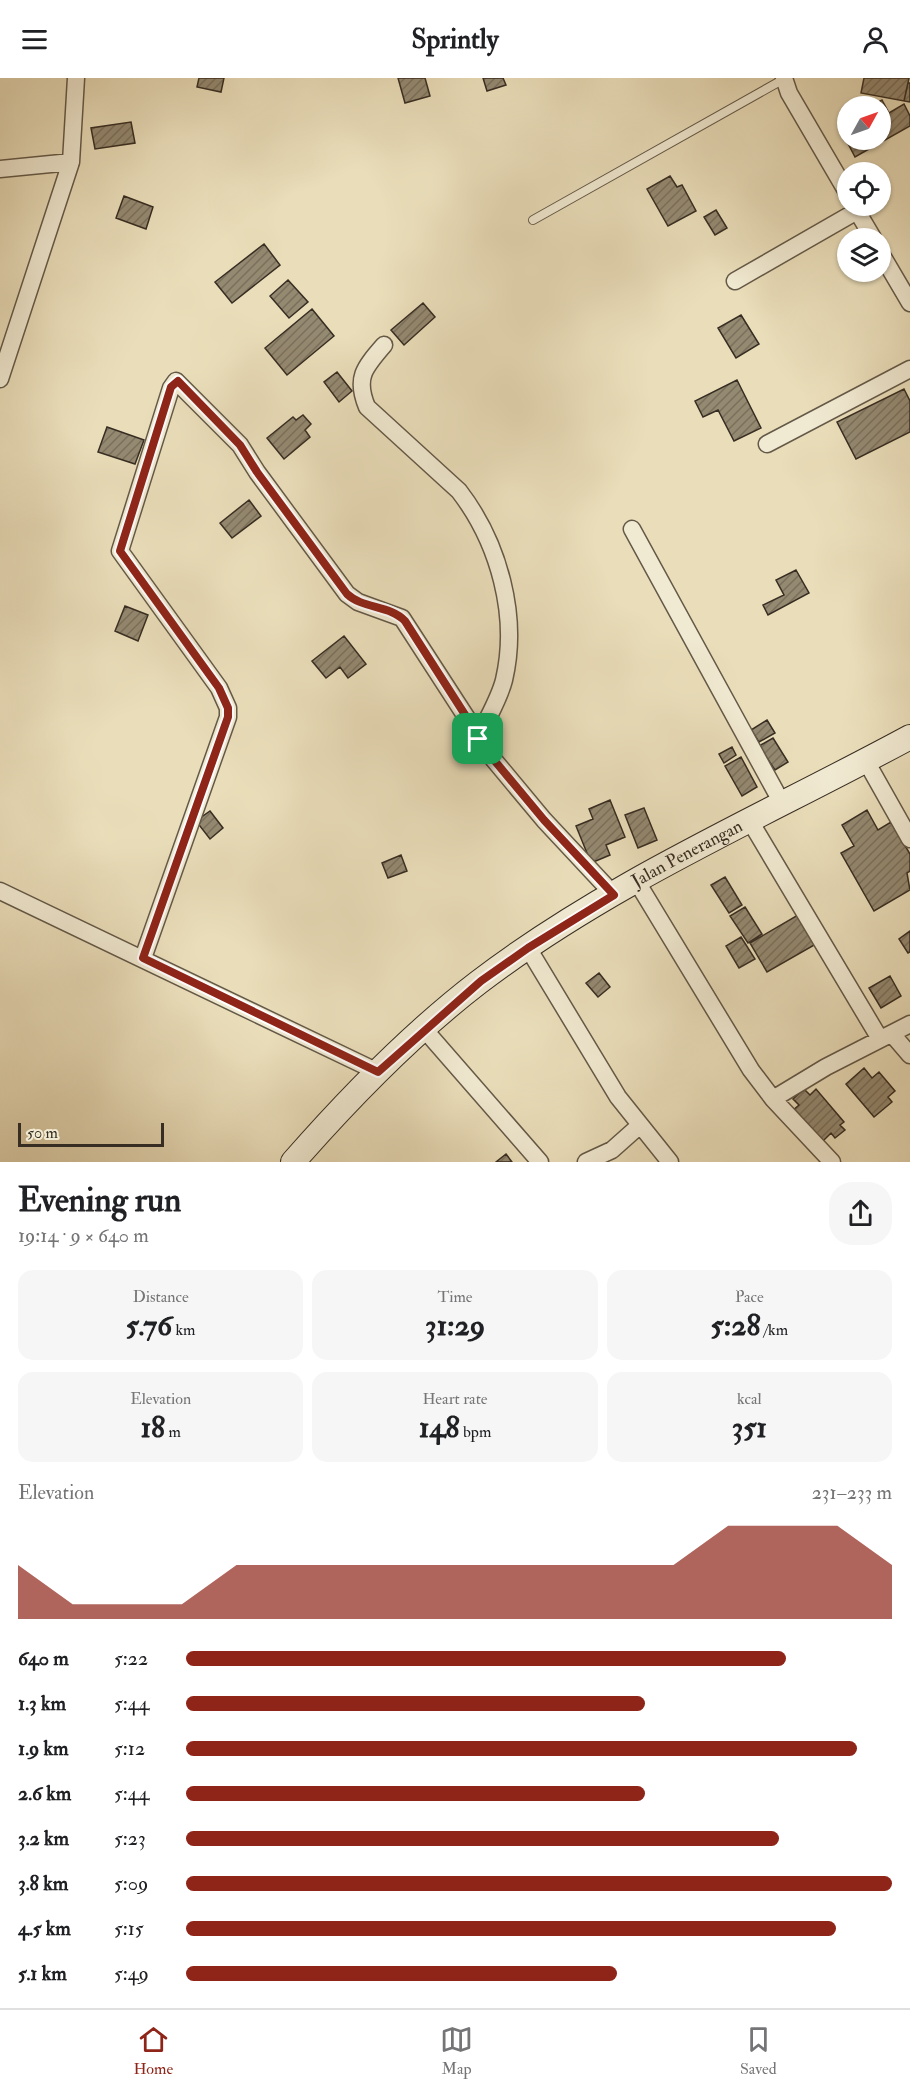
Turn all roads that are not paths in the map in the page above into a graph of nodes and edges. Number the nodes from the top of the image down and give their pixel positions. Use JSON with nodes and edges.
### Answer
{"nodes":[{"id":1,"x":76,"y":78,"type":"edge"},
{"id":2,"x":784,"y":78,"type":"edge"},
{"id":3,"x":70,"y":162,"type":"junction"},
{"id":4,"x":0,"y":169,"type":"edge"},
{"id":5,"x":837,"y":176,"type":"edge"},
{"id":6,"x":842,"y":216,"type":"edge"},
{"id":7,"x":533,"y":220,"type":"dead end"},
{"id":8,"x":891,"y":271,"type":"edge"},
{"id":9,"x":735,"y":281,"type":"dead end"},
{"id":10,"x":910,"y":303,"type":"edge"},
{"id":11,"x":384,"y":345,"type":"dead end"},
{"id":12,"x":910,"y":369,"type":"edge"},
{"id":13,"x":0,"y":380,"type":"edge"},
{"id":14,"x":767,"y":444,"type":"dead end"},
{"id":15,"x":632,"y":528,"type":"dead end"},
{"id":16,"x":910,"y":737,"type":"edge"},
{"id":17,"x":478,"y":739,"type":"junction"},
{"id":18,"x":866,"y":761,"type":"junction"},
{"id":19,"x":783,"y":805,"type":"junction"},
{"id":20,"x":750,"y":821,"type":"junction"},
{"id":21,"x":910,"y":839,"type":"edge"},
{"id":22,"x":637,"y":882,"type":"junction"},
{"id":23,"x":0,"y":891,"type":"edge"},
{"id":24,"x":614,"y":895,"type":"junction"},
{"id":25,"x":528,"y":948,"type":"junction"},
{"id":26,"x":143,"y":958,"type":"junction"},
{"id":27,"x":910,"y":1024,"type":"edge"},
{"id":28,"x":424,"y":1029,"type":"junction"},
{"id":29,"x":886,"y":1037,"type":"junction"},
{"id":30,"x":910,"y":1055,"type":"edge"},
{"id":31,"x":378,"y":1072,"type":"junction"},
{"id":32,"x":773,"y":1099,"type":"junction"},
{"id":33,"x":639,"y":1126,"type":"junction"},
{"id":34,"x":293,"y":1162,"type":"edge"},
{"id":35,"x":540,"y":1162,"type":"edge"},
{"id":36,"x":586,"y":1162,"type":"edge"},
{"id":37,"x":670,"y":1162,"type":"edge"},
{"id":38,"x":832,"y":1162,"type":"edge"}],
"edges":[{"from":1,"to":3,"type":"street"},
{"from":2,"to":5,"type":"street"},
{"from":2,"to":7,"type":"lane"},
{"from":3,"to":4,"type":"street"},
{"from":3,"to":13,"type":"street"},
{"from":6,"to":9,"type":"street"},
{"from":8,"to":10,"type":"street"},
{"from":11,"to":17,"type":"street"},
{"from":12,"to":14,"type":"street"},
{"from":15,"to":19,"type":"street"},
{"from":16,"to":18,"type":"street","name":"Jalan Penerangan"},
{"from":17,"to":24,"type":"street"},
{"from":17,"to":26,"type":"street"},
{"from":18,"to":19,"type":"street","name":"Jalan Penerangan"},
{"from":18,"to":21,"type":"street"},
{"from":19,"to":20,"type":"street","name":"Jalan Penerangan"},
{"from":20,"to":22,"type":"street","name":"Jalan Penerangan"},
{"from":20,"to":29,"type":"street"},
{"from":22,"to":24,"type":"street","name":"Jalan Penerangan"},
{"from":22,"to":32,"type":"street"},
{"from":23,"to":26,"type":"street"},
{"from":24,"to":25,"type":"street","name":"Jalan Penerangan"},
{"from":25,"to":28,"type":"street","name":"Jalan Penerangan"},
{"from":25,"to":33,"type":"street"},
{"from":26,"to":31,"type":"street"},
{"from":27,"to":29,"type":"street"},
{"from":28,"to":31,"type":"street","name":"Jalan Penerangan"},
{"from":28,"to":35,"type":"street"},
{"from":29,"to":30,"type":"street"},
{"from":29,"to":32,"type":"street"},
{"from":31,"to":34,"type":"street","name":"Jalan Penerangan"},
{"from":32,"to":38,"type":"street"},
{"from":33,"to":36,"type":"street"},
{"from":33,"to":37,"type":"street"}]}
